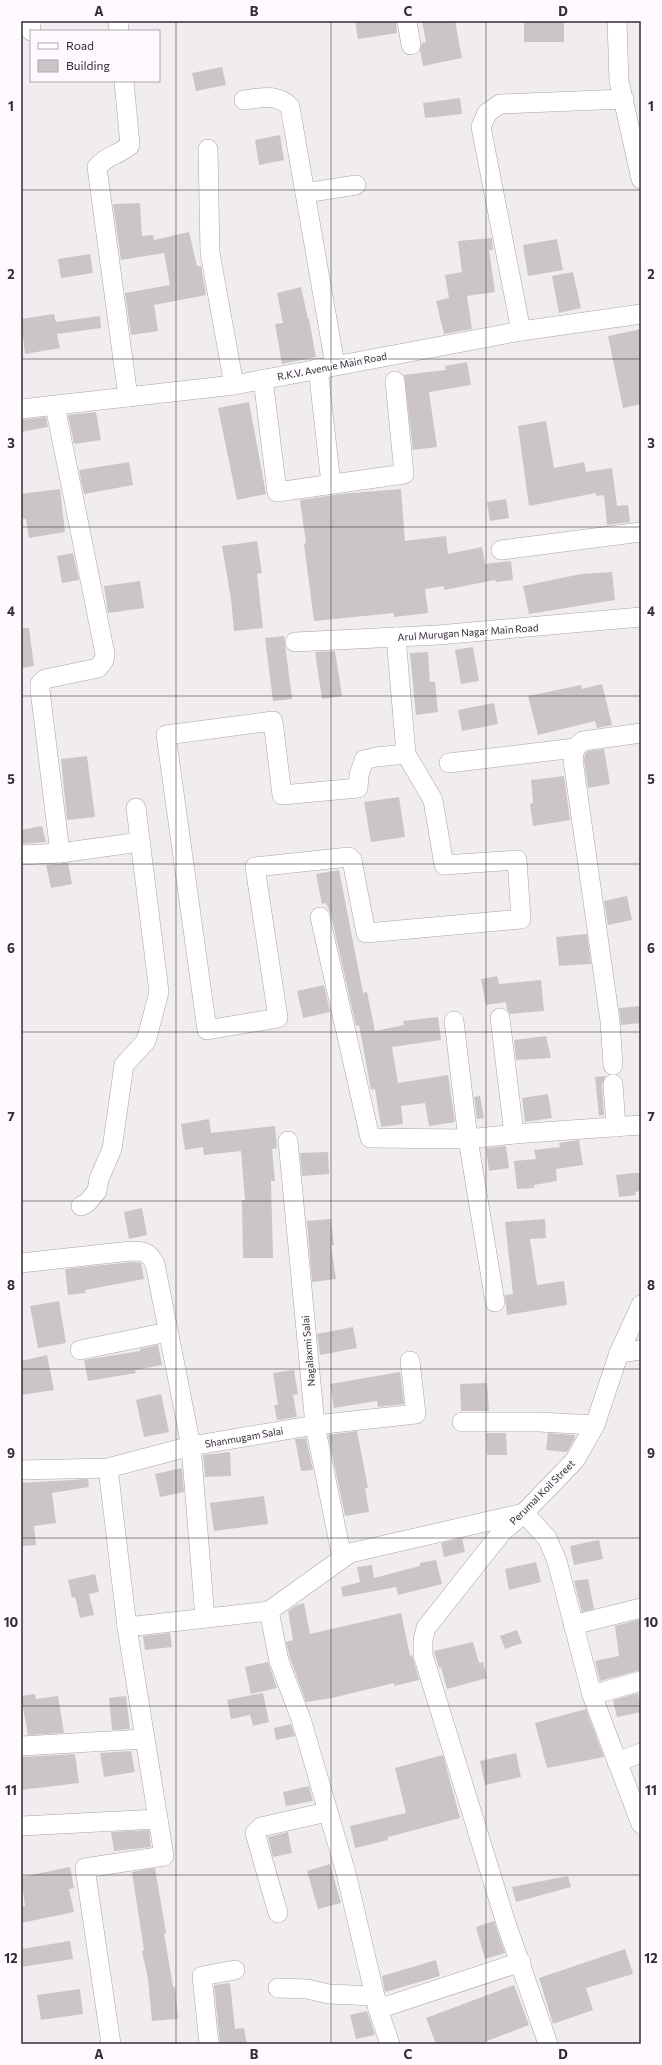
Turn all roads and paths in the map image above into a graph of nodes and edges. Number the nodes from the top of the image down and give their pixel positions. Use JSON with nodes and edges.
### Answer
{"nodes":[{"id":1,"x":407,"y":21,"type":"edge"},
{"id":2,"x":617,"y":21,"type":"edge"},
{"id":3,"x":411,"y":45,"type":"dead end"},
{"id":4,"x":124,"y":82,"type":"edge"},
{"id":5,"x":624,"y":99,"type":"junction"},
{"id":6,"x":244,"y":100,"type":"dead end"},
{"id":7,"x":208,"y":149,"type":"dead end"},
{"id":8,"x":641,"y":179,"type":"edge"},
{"id":9,"x":356,"y":185,"type":"dead end"},
{"id":10,"x":305,"y":193,"type":"junction"},
{"id":11,"x":641,"y":314,"type":"edge"},
{"id":12,"x":521,"y":330,"type":"junction"},
{"id":13,"x":326,"y":367,"type":"junction"},
{"id":14,"x":263,"y":379,"type":"junction"},
{"id":15,"x":395,"y":382,"type":"dead end"},
{"id":16,"x":234,"y":385,"type":"junction"},
{"id":17,"x":128,"y":397,"type":"junction"},
{"id":18,"x":55,"y":406,"type":"junction"},
{"id":19,"x":21,"y":409,"type":"edge"},
{"id":20,"x":331,"y":484,"type":"junction"},
{"id":21,"x":641,"y":532,"type":"edge"},
{"id":22,"x":502,"y":550,"type":"dead end"},
{"id":23,"x":641,"y":617,"type":"edge"},
{"id":24,"x":396,"y":637,"type":"junction"},
{"id":25,"x":295,"y":642,"type":"dead end"},
{"id":26,"x":641,"y":733,"type":"edge"},
{"id":27,"x":575,"y":748,"type":"junction"},
{"id":28,"x":406,"y":754,"type":"junction"},
{"id":29,"x":449,"y":763,"type":"dead end"},
{"id":30,"x":136,"y":808,"type":"dead end"},
{"id":31,"x":140,"y":842,"type":"junction"},
{"id":32,"x":60,"y":854,"type":"junction"},
{"id":33,"x":21,"y":855,"type":"edge"},
{"id":34,"x":320,"y":916,"type":"dead end"},
{"id":35,"x":500,"y":1018,"type":"dead end"},
{"id":36,"x":454,"y":1021,"type":"dead end"},
{"id":37,"x":614,"y":1065,"type":"dead end"},
{"id":38,"x":613,"y":1084,"type":"dead end"},
{"id":39,"x":641,"y":1125,"type":"edge"},
{"id":40,"x":616,"y":1127,"type":"junction"},
{"id":41,"x":514,"y":1134,"type":"junction"},
{"id":42,"x":468,"y":1139,"type":"junction"},
{"id":43,"x":288,"y":1141,"type":"dead end"},
{"id":44,"x":81,"y":1206,"type":"dead end"},
{"id":45,"x":21,"y":1263,"type":"edge"},
{"id":46,"x":495,"y":1302,"type":"dead end"},
{"id":47,"x":641,"y":1305,"type":"edge"},
{"id":48,"x":168,"y":1332,"type":"junction"},
{"id":49,"x":80,"y":1350,"type":"dead end"},
{"id":50,"x":641,"y":1350,"type":"edge"},
{"id":51,"x":619,"y":1353,"type":"junction"},
{"id":52,"x":410,"y":1361,"type":"dead end"},
{"id":53,"x":462,"y":1422,"type":"dead end"},
{"id":54,"x":315,"y":1425,"type":"junction"},
{"id":55,"x":595,"y":1425,"type":"junction"},
{"id":56,"x":191,"y":1446,"type":"junction"},
{"id":57,"x":108,"y":1468,"type":"junction"},
{"id":58,"x":21,"y":1470,"type":"edge"},
{"id":59,"x":524,"y":1513,"type":"junction"},
{"id":60,"x":342,"y":1558,"type":"junction"},
{"id":61,"x":641,"y":1608,"type":"edge"},
{"id":62,"x":269,"y":1611,"type":"junction"},
{"id":63,"x":205,"y":1618,"type":"junction"},
{"id":64,"x":572,"y":1625,"type":"junction"},
{"id":65,"x":127,"y":1627,"type":"junction"},
{"id":66,"x":641,"y":1680,"type":"edge"},
{"id":67,"x":592,"y":1695,"type":"junction"},
{"id":68,"x":145,"y":1739,"type":"junction"},
{"id":69,"x":21,"y":1746,"type":"edge"},
{"id":70,"x":641,"y":1753,"type":"edge"},
{"id":71,"x":617,"y":1762,"type":"junction"},
{"id":72,"x":327,"y":1812,"type":"junction"},
{"id":73,"x":158,"y":1819,"type":"junction"},
{"id":74,"x":641,"y":1824,"type":"edge"},
{"id":75,"x":21,"y":1826,"type":"edge"},
{"id":76,"x":278,"y":1913,"type":"dead end"},
{"id":77,"x":521,"y":1962,"type":"junction"},
{"id":78,"x":235,"y":1970,"type":"dead end"},
{"id":79,"x":278,"y":1988,"type":"dead end"},
{"id":80,"x":377,"y":2002,"type":"junction"},
{"id":81,"x":111,"y":2044,"type":"edge"},
{"id":82,"x":209,"y":2044,"type":"edge"},
{"id":83,"x":390,"y":2044,"type":"edge"},
{"id":84,"x":548,"y":2044,"type":"edge"}],
"edges":[{"from":1,"to":3,"type":"street"},
{"from":2,"to":5,"type":"street"},
{"from":4,"to":17,"type":"street"},
{"from":5,"to":8,"type":"street"},
{"from":5,"to":12,"type":"street"},
{"from":6,"to":10,"type":"street"},
{"from":7,"to":16,"type":"street"},
{"from":9,"to":10,"type":"street"},
{"from":10,"to":13,"type":"street"},
{"from":11,"to":12,"type":"street","name":"R.K.V. Avenue Main Road"},
{"from":12,"to":13,"type":"street","name":"R.K.V. Avenue Main Road"},
{"from":13,"to":14,"type":"street","name":"R.K.V. Avenue Main Road"},
{"from":13,"to":20,"type":"street"},
{"from":14,"to":16,"type":"street","name":"R.K.V. Avenue Main Road"},
{"from":14,"to":20,"type":"street"},
{"from":15,"to":20,"type":"street"},
{"from":16,"to":17,"type":"street","name":"R.K.V. Avenue Main Road"},
{"from":17,"to":18,"type":"street","name":"R.K.V. Avenue Main Road"},
{"from":18,"to":19,"type":"street","name":"R.K.V. Avenue Main Road"},
{"from":18,"to":32,"type":"street"},
{"from":21,"to":22,"type":"street"},
{"from":23,"to":24,"type":"street","name":"Arul Murugan Nagar Main Road"},
{"from":24,"to":25,"type":"street","name":"Arul Murugan Nagar Main Road"},
{"from":24,"to":28,"type":"street"},
{"from":26,"to":27,"type":"street"},
{"from":27,"to":29,"type":"street"},
{"from":27,"to":37,"type":"street"},
{"from":28,"to":28,"type":"street"},
{"from":30,"to":31,"type":"street"},
{"from":31,"to":32,"type":"street"},
{"from":31,"to":44,"type":"street"},
{"from":32,"to":33,"type":"street"},
{"from":34,"to":42,"type":"street"},
{"from":35,"to":41,"type":"street"},
{"from":36,"to":42,"type":"street"},
{"from":38,"to":40,"type":"street"},
{"from":39,"to":40,"type":"street"},
{"from":40,"to":41,"type":"street"},
{"from":41,"to":42,"type":"street"},
{"from":42,"to":46,"type":"street"},
{"from":43,"to":54,"type":"street","name":"Nagalaxmi Salai"},
{"from":45,"to":48,"type":"street"},
{"from":47,"to":51,"type":"street","name":"Perumal Koil Street"},
{"from":48,"to":49,"type":"street"},
{"from":48,"to":56,"type":"street"},
{"from":50,"to":51,"type":"street"},
{"from":51,"to":55,"type":"street","name":"Perumal Koil Street"},
{"from":52,"to":54,"type":"street","name":"Shanmugam Salai"},
{"from":53,"to":55,"type":"street"},
{"from":54,"to":56,"type":"street","name":"Shanmugam Salai"},
{"from":54,"to":60,"type":"street","name":"Nagalaxmi Salai"},
{"from":55,"to":59,"type":"street","name":"Perumal Koil Street"},
{"from":56,"to":57,"type":"street","name":"Shanmugam Salai"},
{"from":56,"to":63,"type":"street"},
{"from":57,"to":58,"type":"street","name":"Shanmugam Salai"},
{"from":57,"to":65,"type":"street"},
{"from":59,"to":60,"type":"street"},
{"from":59,"to":64,"type":"street"},
{"from":59,"to":77,"type":"street","name":"Perumal Koil Street"},
{"from":60,"to":62,"type":"street"},
{"from":61,"to":64,"type":"street"},
{"from":62,"to":63,"type":"street"},
{"from":62,"to":72,"type":"street"},
{"from":63,"to":65,"type":"street"},
{"from":64,"to":67,"type":"street"},
{"from":65,"to":68,"type":"street"},
{"from":66,"to":67,"type":"street"},
{"from":67,"to":71,"type":"street"},
{"from":68,"to":69,"type":"street"},
{"from":68,"to":73,"type":"street"},
{"from":70,"to":71,"type":"street"},
{"from":71,"to":74,"type":"street"},
{"from":72,"to":76,"type":"street"},
{"from":72,"to":80,"type":"street"},
{"from":73,"to":75,"type":"street"},
{"from":73,"to":81,"type":"street"},
{"from":77,"to":80,"type":"street"},
{"from":77,"to":84,"type":"street"},
{"from":78,"to":82,"type":"street"},
{"from":79,"to":80,"type":"street"},
{"from":80,"to":83,"type":"street"}]}
